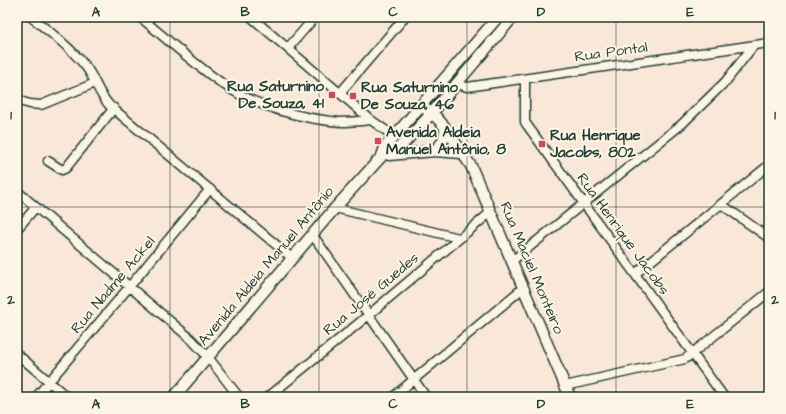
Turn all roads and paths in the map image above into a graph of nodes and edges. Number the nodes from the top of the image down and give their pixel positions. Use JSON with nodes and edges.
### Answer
{"nodes":[{"id":1,"x":31,"y":17,"type":"edge"},
{"id":2,"x":140,"y":17,"type":"edge"},
{"id":3,"x":251,"y":17,"type":"edge"},
{"id":4,"x":315,"y":17,"type":"edge"},
{"id":5,"x":405,"y":17,"type":"edge"},
{"id":6,"x":498,"y":17,"type":"edge"},
{"id":7,"x":513,"y":17,"type":"edge"},
{"id":8,"x":769,"y":43,"type":"edge"},
{"id":9,"x":754,"y":45,"type":"junction"},
{"id":10,"x":288,"y":48,"type":"junction"},
{"id":11,"x":525,"y":78,"type":"junction"},
{"id":12,"x":95,"y":83,"type":"junction"},
{"id":13,"x":457,"y":84,"type":"junction"},
{"id":14,"x":340,"y":93,"type":"junction"},
{"id":15,"x":17,"y":97,"type":"edge"},
{"id":16,"x":422,"y":106,"type":"junction"},
{"id":17,"x":114,"y":108,"type":"junction"},
{"id":18,"x":431,"y":114,"type":"junction"},
{"id":19,"x":371,"y":120,"type":"junction"},
{"id":20,"x":445,"y":127,"type":"junction"},
{"id":21,"x":394,"y":137,"type":"junction"},
{"id":22,"x":404,"y":143,"type":"junction"},
{"id":23,"x":430,"y":151,"type":"junction"},
{"id":24,"x":462,"y":153,"type":"junction"},
{"id":25,"x":386,"y":155,"type":"junction"},
{"id":26,"x":48,"y":161,"type":"dead end"},
{"id":27,"x":769,"y":165,"type":"edge"},
{"id":28,"x":210,"y":189,"type":"junction"},
{"id":29,"x":17,"y":191,"type":"edge"},
{"id":30,"x":583,"y":204,"type":"junction"},
{"id":31,"x":720,"y":204,"type":"junction"},
{"id":32,"x":36,"y":207,"type":"junction"},
{"id":33,"x":335,"y":208,"type":"junction"},
{"id":34,"x":492,"y":212,"type":"junction"},
{"id":35,"x":17,"y":229,"type":"edge"},
{"id":36,"x":312,"y":234,"type":"junction"},
{"id":37,"x":460,"y":238,"type":"junction"},
{"id":38,"x":769,"y":238,"type":"edge"},
{"id":39,"x":292,"y":258,"type":"junction"},
{"id":40,"x":512,"y":261,"type":"junction"},
{"id":41,"x":635,"y":274,"type":"junction"},
{"id":42,"x":130,"y":286,"type":"junction"},
{"id":43,"x":523,"y":288,"type":"junction"},
{"id":44,"x":769,"y":292,"type":"edge"},
{"id":45,"x":368,"y":315,"type":"junction"},
{"id":46,"x":17,"y":354,"type":"edge"},
{"id":47,"x":692,"y":354,"type":"junction"},
{"id":48,"x":208,"y":357,"type":"junction"},
{"id":49,"x":414,"y":380,"type":"junction"},
{"id":50,"x":49,"y":382,"type":"junction"},
{"id":51,"x":565,"y":386,"type":"junction"},
{"id":52,"x":36,"y":397,"type":"edge"},
{"id":53,"x":67,"y":397,"type":"edge"},
{"id":54,"x":174,"y":397,"type":"edge"},
{"id":55,"x":239,"y":397,"type":"edge"},
{"id":56,"x":268,"y":397,"type":"edge"},
{"id":57,"x":394,"y":397,"type":"edge"},
{"id":58,"x":426,"y":397,"type":"edge"},
{"id":59,"x":570,"y":397,"type":"edge"},
{"id":60,"x":724,"y":397,"type":"edge"}],
"edges":[{"from":1,"to":12,"type":"street"},
{"from":2,"to":19,"type":"street"},
{"from":3,"to":10,"type":"street"},
{"from":4,"to":10,"type":"street"},
{"from":5,"to":14,"type":"street"},
{"from":6,"to":16,"type":"street","name":"Avenida Aldeia Manuel Antônio"},
{"from":7,"to":13,"type":"street","name":"Avenida Aldeia Manuel Antônio"},
{"from":8,"to":9,"type":"street","name":"Rua Pontal"},
{"from":9,"to":11,"type":"street","name":"Rua Pontal"},
{"from":9,"to":30,"type":"street"},
{"from":10,"to":14,"type":"street"},
{"from":11,"to":13,"type":"street","name":"Rua Pontal"},
{"from":11,"to":30,"type":"street","name":"Rua Henrique Jacobs"},
{"from":12,"to":15,"type":"street"},
{"from":12,"to":17,"type":"street"},
{"from":13,"to":18,"type":"street","name":"Avenida Aldeia Manuel Antônio"},
{"from":14,"to":19,"type":"street"},
{"from":16,"to":18,"type":"street","name":"Rua Maciel Monteiro"},
{"from":16,"to":21,"type":"street","name":"Avenida Aldeia Manuel Antônio"},
{"from":17,"to":26,"type":"street"},
{"from":17,"to":28,"type":"street"},
{"from":18,"to":20,"type":"street","name":"Rua Maciel Monteiro"},
{"from":18,"to":22,"type":"street","name":"Avenida Aldeia Manuel Antônio"},
{"from":19,"to":21,"type":"street"},
{"from":20,"to":23,"type":"street"},
{"from":20,"to":24,"type":"street","name":"Rua Maciel Monteiro"},
{"from":21,"to":22,"type":"street"},
{"from":21,"to":25,"type":"street","name":"Avenida Aldeia Manuel Antônio"},
{"from":22,"to":23,"type":"street"},
{"from":22,"to":25,"type":"street","name":"Avenida Aldeia Manuel Antônio"},
{"from":23,"to":24,"type":"street"},
{"from":23,"to":25,"type":"street"},
{"from":24,"to":34,"type":"street","name":"Rua Maciel Monteiro"},
{"from":25,"to":33,"type":"street","name":"Avenida Aldeia Manuel Antônio"},
{"from":27,"to":31,"type":"street"},
{"from":28,"to":39,"type":"street"},
{"from":28,"to":42,"type":"street","name":"Rua Nadme Ackel"},
{"from":29,"to":32,"type":"street"},
{"from":30,"to":40,"type":"street"},
{"from":30,"to":41,"type":"street","name":"Rua Henrique Jacobs"},
{"from":31,"to":38,"type":"street"},
{"from":31,"to":41,"type":"street"},
{"from":32,"to":35,"type":"street"},
{"from":32,"to":42,"type":"street"},
{"from":33,"to":36,"type":"street","name":"Avenida Aldeia Manuel Antônio"},
{"from":33,"to":37,"type":"street"},
{"from":34,"to":37,"type":"street","name":"Rua José Guedes"},
{"from":34,"to":40,"type":"street","name":"Rua Maciel Monteiro"},
{"from":36,"to":39,"type":"street","name":"Avenida Aldeia Manuel Antônio"},
{"from":36,"to":45,"type":"street"},
{"from":37,"to":45,"type":"street","name":"Rua José Guedes"},
{"from":39,"to":48,"type":"street","name":"Avenida Aldeia Manuel Antônio"},
{"from":40,"to":43,"type":"street","name":"Rua Maciel Monteiro"},
{"from":41,"to":47,"type":"street","name":"Rua Henrique Jacobs"},
{"from":42,"to":48,"type":"street"},
{"from":42,"to":50,"type":"street","name":"Rua Nadme Ackel"},
{"from":43,"to":49,"type":"street"},
{"from":43,"to":51,"type":"street","name":"Rua Maciel Monteiro"},
{"from":44,"to":47,"type":"street"},
{"from":45,"to":49,"type":"street"},
{"from":45,"to":56,"type":"street","name":"Rua José Guedes"},
{"from":46,"to":50,"type":"street"},
{"from":47,"to":51,"type":"street"},
{"from":47,"to":60,"type":"street","name":"Rua Henrique Jacobs"},
{"from":48,"to":54,"type":"street","name":"Avenida Aldeia Manuel Antônio"},
{"from":48,"to":55,"type":"street"},
{"from":49,"to":57,"type":"street"},
{"from":49,"to":58,"type":"street"},
{"from":50,"to":52,"type":"street","name":"Rua Nadme Ackel"},
{"from":50,"to":53,"type":"street"},
{"from":51,"to":59,"type":"street","name":"Rua Maciel Monteiro"}]}
